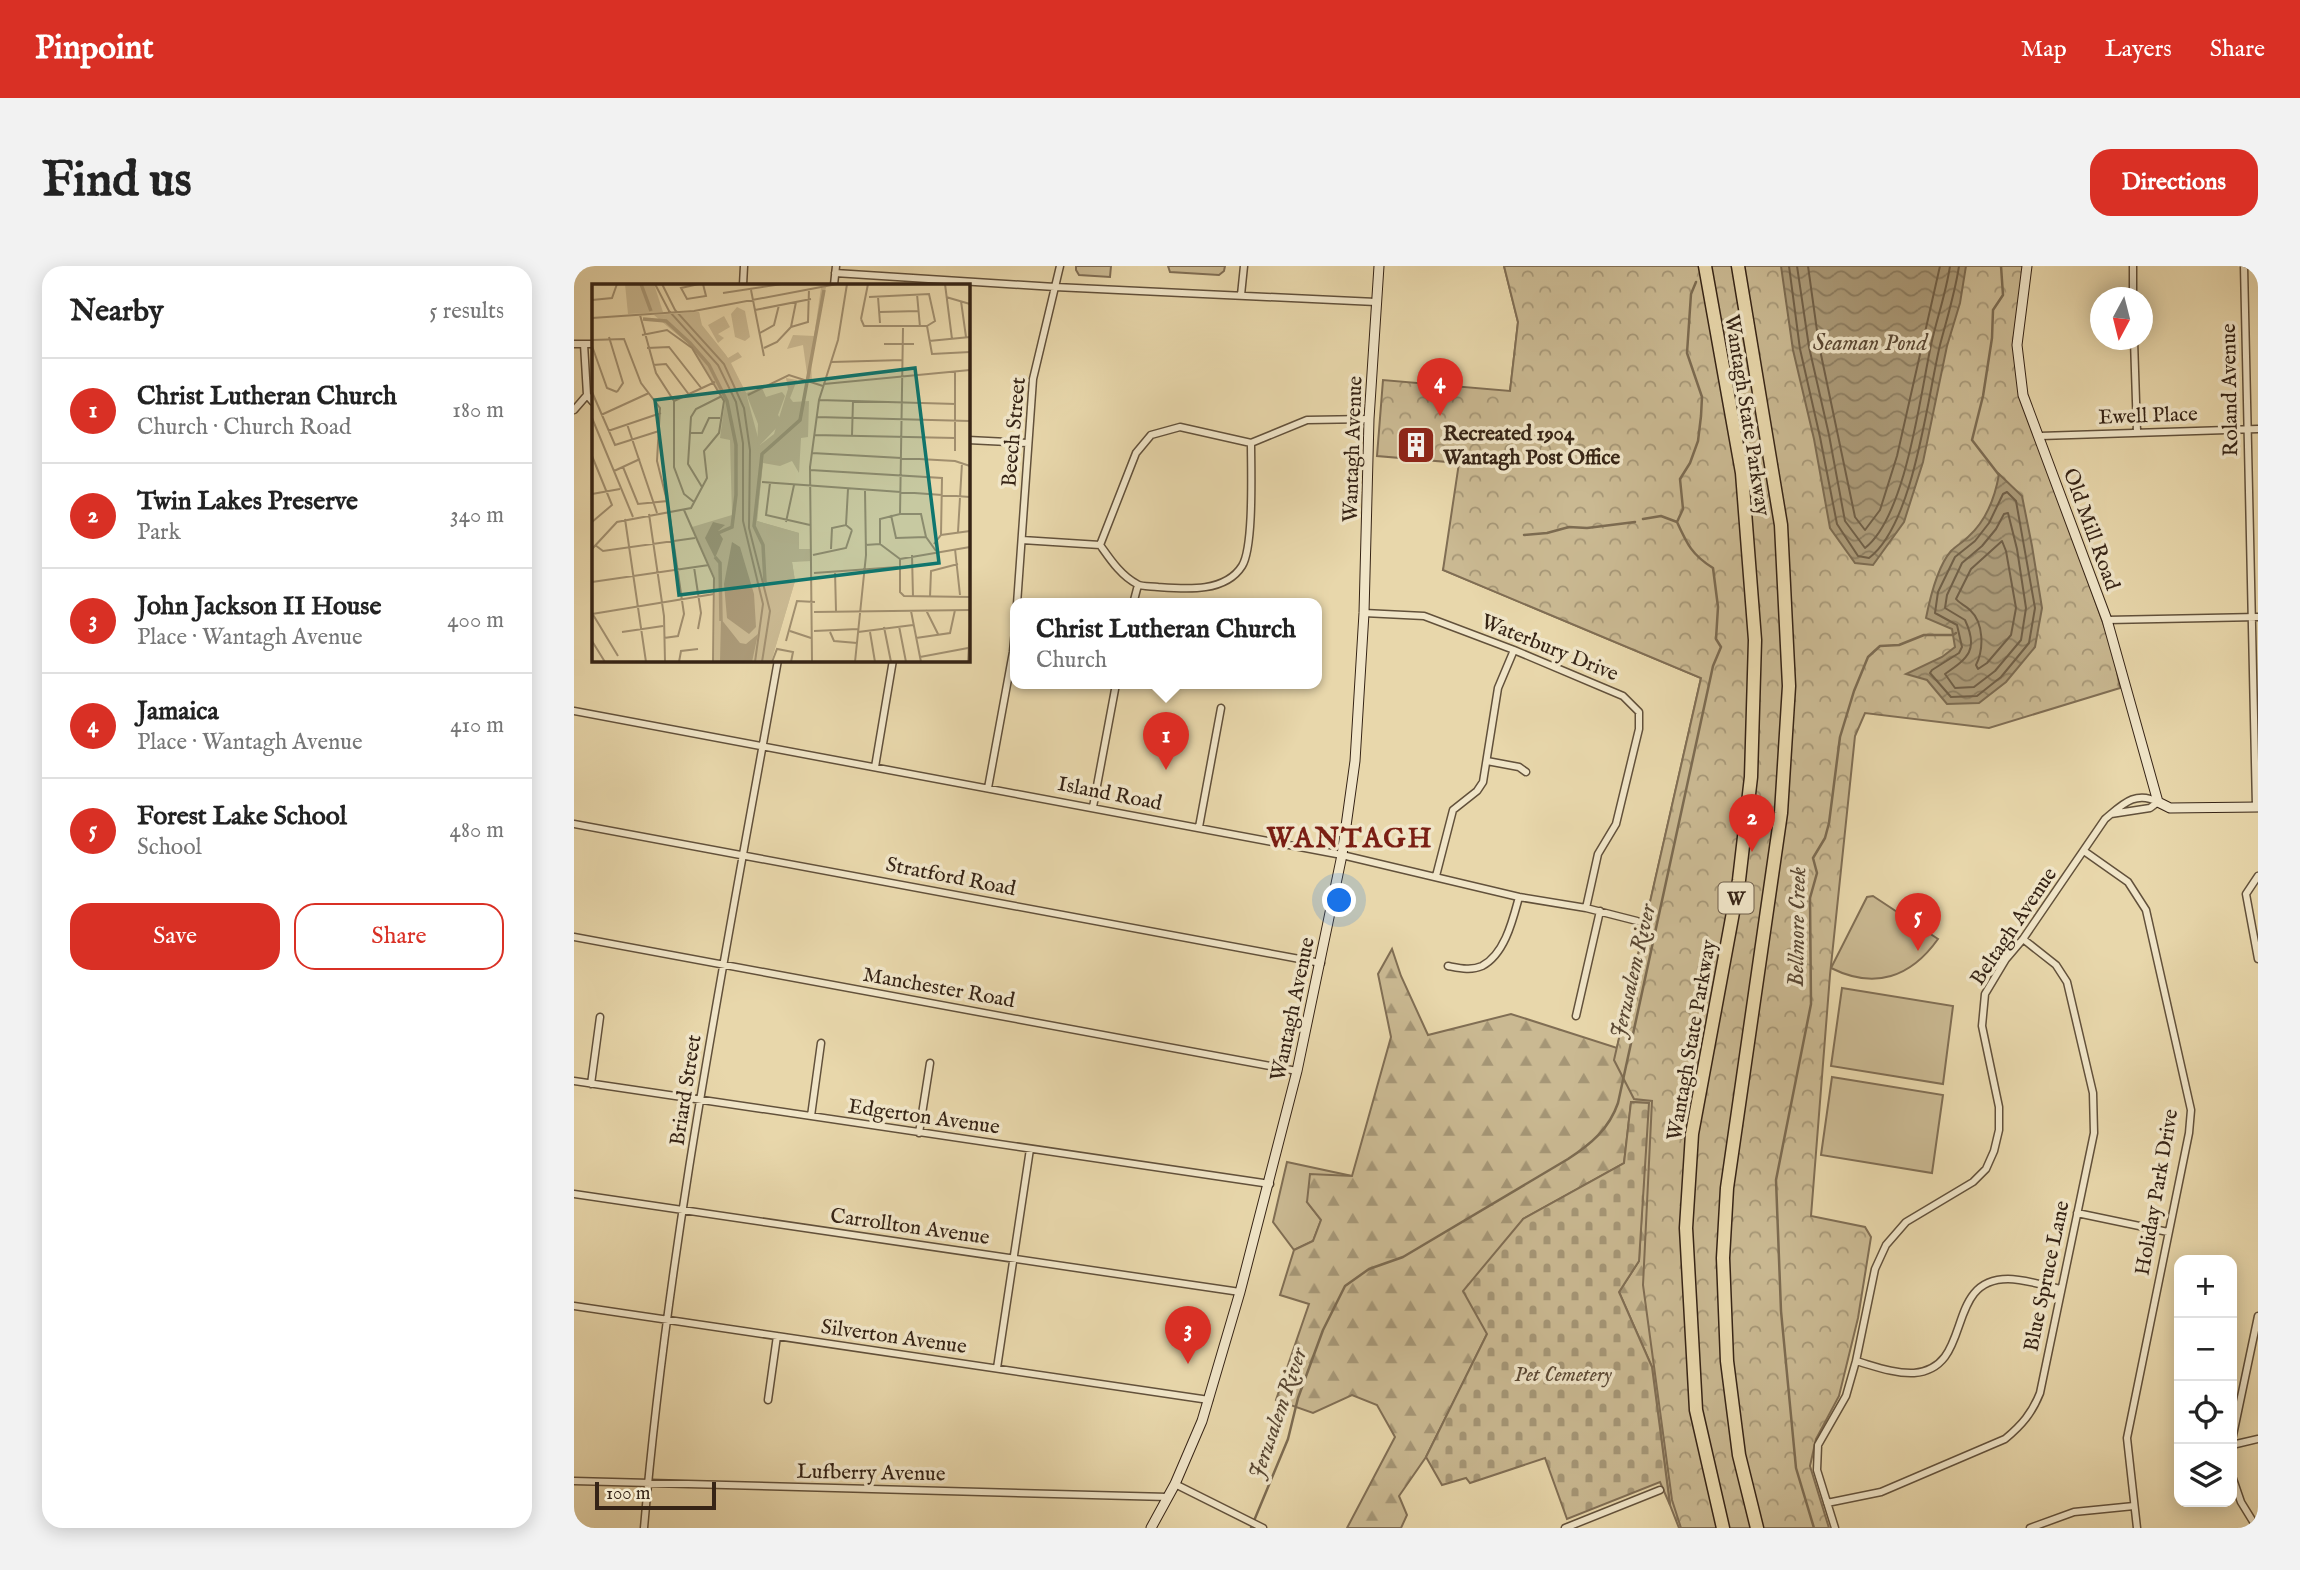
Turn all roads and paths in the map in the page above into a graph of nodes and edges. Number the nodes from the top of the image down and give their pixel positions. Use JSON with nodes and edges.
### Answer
{"nodes":[{"id":1,"x":744,"y":266,"type":"edge"},
{"id":2,"x":1060,"y":266,"type":"edge"},
{"id":3,"x":1244,"y":266,"type":"edge"},
{"id":4,"x":1379,"y":266,"type":"edge"},
{"id":5,"x":1704,"y":266,"type":"edge"},
{"id":6,"x":1738,"y":266,"type":"edge"},
{"id":7,"x":2027,"y":266,"type":"edge"},
{"id":8,"x":2133,"y":266,"type":"edge"},
{"id":9,"x":2244,"y":266,"type":"edge"},
{"id":10,"x":835,"y":270,"type":"edge"},
{"id":11,"x":743,"y":284,"type":"edge"},
{"id":12,"x":1055,"y":287,"type":"junction"},
{"id":13,"x":2133,"y":287,"type":"edge"},
{"id":14,"x":1241,"y":295,"type":"junction"},
{"id":15,"x":1376,"y":302,"type":"junction"},
{"id":16,"x":574,"y":344,"type":"edge"},
{"id":17,"x":584,"y":344,"type":"junction"},
{"id":18,"x":592,"y":344,"type":"edge"},
{"id":19,"x":2134,"y":350,"type":"edge"},
{"id":20,"x":587,"y":395,"type":"junction"},
{"id":21,"x":592,"y":401,"type":"edge"},
{"id":22,"x":574,"y":410,"type":"edge"},
{"id":23,"x":1369,"y":419,"type":"junction"},
{"id":24,"x":2258,"y":429,"type":"edge"},
{"id":25,"x":2247,"y":430,"type":"junction"},
{"id":26,"x":2137,"y":432,"type":"junction"},
{"id":27,"x":2040,"y":436,"type":"junction"},
{"id":28,"x":970,"y":440,"type":"edge"},
{"id":29,"x":1028,"y":443,"type":"junction"},
{"id":30,"x":1251,"y":443,"type":"junction"},
{"id":31,"x":1022,"y":540,"type":"junction"},
{"id":32,"x":1100,"y":545,"type":"junction"},
{"id":33,"x":1138,"y":585,"type":"junction"},
{"id":34,"x":1017,"y":598,"type":"edge"},
{"id":35,"x":1135,"y":598,"type":"edge"},
{"id":36,"x":1364,"y":613,"type":"junction"},
{"id":37,"x":2255,"y":617,"type":"edge"},
{"id":38,"x":2106,"y":620,"type":"junction"},
{"id":39,"x":1514,"y":650,"type":"junction"},
{"id":40,"x":778,"y":662,"type":"edge"},
{"id":41,"x":893,"y":662,"type":"edge"},
{"id":42,"x":1010,"y":668,"type":"edge"},
{"id":43,"x":1115,"y":689,"type":"edge"},
{"id":44,"x":1221,"y":708,"type":"dead end"},
{"id":45,"x":574,"y":711,"type":"edge"},
{"id":46,"x":763,"y":746,"type":"junction"},
{"id":47,"x":1488,"y":761,"type":"junction"},
{"id":48,"x":874,"y":767,"type":"junction"},
{"id":49,"x":1526,"y":772,"type":"dead end"},
{"id":50,"x":988,"y":788,"type":"junction"},
{"id":51,"x":2158,"y":802,"type":"junction"},
{"id":52,"x":1093,"y":807,"type":"junction"},
{"id":53,"x":2257,"y":807,"type":"edge"},
{"id":54,"x":2112,"y":814,"type":"junction"},
{"id":55,"x":574,"y":824,"type":"edge"},
{"id":56,"x":1199,"y":827,"type":"junction"},
{"id":57,"x":2084,"y":851,"type":"junction"},
{"id":58,"x":743,"y":855,"type":"junction"},
{"id":59,"x":1342,"y":855,"type":"junction"},
{"id":60,"x":1436,"y":876,"type":"junction"},
{"id":61,"x":2258,"y":876,"type":"edge"},
{"id":62,"x":1519,"y":897,"type":"junction"},
{"id":63,"x":1586,"y":908,"type":"junction"},
{"id":64,"x":1600,"y":911,"type":"junction"},
{"id":65,"x":1637,"y":921,"type":"dead end"},
{"id":66,"x":574,"y":937,"type":"edge"},
{"id":67,"x":2023,"y":939,"type":"junction"},
{"id":68,"x":2258,"y":960,"type":"edge"},
{"id":69,"x":1321,"y":963,"type":"junction"},
{"id":70,"x":723,"y":964,"type":"junction"},
{"id":71,"x":1448,"y":966,"type":"dead end"},
{"id":72,"x":1576,"y":1016,"type":"dead end"},
{"id":73,"x":600,"y":1017,"type":"dead end"},
{"id":74,"x":821,"y":1044,"type":"dead end"},
{"id":75,"x":930,"y":1063,"type":"dead end"},
{"id":76,"x":1297,"y":1071,"type":"junction"},
{"id":77,"x":574,"y":1081,"type":"edge"},
{"id":78,"x":591,"y":1084,"type":"junction"},
{"id":79,"x":700,"y":1100,"type":"junction"},
{"id":80,"x":811,"y":1116,"type":"junction"},
{"id":81,"x":919,"y":1133,"type":"junction"},
{"id":82,"x":1031,"y":1149,"type":"junction"},
{"id":83,"x":1270,"y":1184,"type":"junction"},
{"id":84,"x":574,"y":1194,"type":"edge"},
{"id":85,"x":684,"y":1210,"type":"junction"},
{"id":86,"x":2077,"y":1213,"type":"junction"},
{"id":87,"x":2168,"y":1232,"type":"junction"},
{"id":88,"x":1014,"y":1259,"type":"junction"},
{"id":89,"x":2061,"y":1289,"type":"junction"},
{"id":90,"x":1240,"y":1292,"type":"junction"},
{"id":91,"x":574,"y":1306,"type":"edge"},
{"id":92,"x":2258,"y":1316,"type":"edge"},
{"id":93,"x":668,"y":1320,"type":"junction"},
{"id":94,"x":2257,"y":1329,"type":"edge"},
{"id":95,"x":777,"y":1336,"type":"junction"},
{"id":96,"x":1856,"y":1361,"type":"junction"},
{"id":97,"x":997,"y":1368,"type":"junction"},
{"id":98,"x":768,"y":1400,"type":"dead end"},
{"id":99,"x":1209,"y":1400,"type":"junction"},
{"id":100,"x":2237,"y":1419,"type":"edge"},
{"id":101,"x":2258,"y":1439,"type":"edge"},
{"id":102,"x":2237,"y":1441,"type":"edge"},
{"id":103,"x":574,"y":1481,"type":"edge"},
{"id":104,"x":648,"y":1483,"type":"junction"},
{"id":105,"x":1175,"y":1484,"type":"junction"},
{"id":106,"x":1660,"y":1490,"type":"dead end"},
{"id":107,"x":2237,"y":1490,"type":"edge"},
{"id":108,"x":1168,"y":1497,"type":"junction"},
{"id":109,"x":1827,"y":1503,"type":"junction"},
{"id":110,"x":2134,"y":1506,"type":"junction"},
{"id":111,"x":1262,"y":1527,"type":"edge"},
{"id":112,"x":644,"y":1528,"type":"edge"},
{"id":113,"x":1151,"y":1528,"type":"edge"},
{"id":114,"x":1565,"y":1528,"type":"edge"},
{"id":115,"x":1723,"y":1528,"type":"edge"},
{"id":116,"x":1757,"y":1528,"type":"edge"},
{"id":117,"x":1835,"y":1528,"type":"edge"},
{"id":118,"x":2032,"y":1528,"type":"edge"},
{"id":119,"x":2137,"y":1528,"type":"edge"},
{"id":120,"x":2257,"y":1528,"type":"edge"}],
"edges":[{"from":1,"to":11,"type":"street"},
{"from":2,"to":12,"type":"street","name":"Beech Street"},
{"from":3,"to":14,"type":"street"},
{"from":4,"to":15,"type":"main road","name":"Wantagh Avenue"},
{"from":5,"to":115,"type":"highway","name":"Wantagh State Parkway","number":"W"},
{"from":6,"to":116,"type":"highway","name":"Wantagh State Parkway","number":"W"},
{"from":7,"to":27,"type":"main road","name":"Old Mill Road"},
{"from":8,"to":13,"type":"street"},
{"from":9,"to":25,"type":"street","name":"Roland Avenue"},
{"from":10,"to":12,"type":"street"},
{"from":12,"to":14,"type":"street"},
{"from":12,"to":29,"type":"street","name":"Beech Street"},
{"from":14,"to":15,"type":"street"},
{"from":15,"to":23,"type":"main road","name":"Wantagh Avenue"},
{"from":16,"to":17,"type":"street"},
{"from":17,"to":18,"type":"street"},
{"from":17,"to":20,"type":"street"},
{"from":19,"to":26,"type":"street"},
{"from":20,"to":21,"type":"street"},
{"from":20,"to":22,"type":"street"},
{"from":23,"to":30,"type":"street"},
{"from":23,"to":36,"type":"main road","name":"Wantagh Avenue"},
{"from":24,"to":25,"type":"street","name":"Ewell Place"},
{"from":25,"to":26,"type":"street","name":"Ewell Place"},
{"from":25,"to":37,"type":"street","name":"Roland Avenue"},
{"from":26,"to":27,"type":"street","name":"Ewell Place"},
{"from":27,"to":38,"type":"main road","name":"Old Mill Road"},
{"from":28,"to":29,"type":"street"},
{"from":29,"to":31,"type":"street","name":"Beech Street"},
{"from":30,"to":32,"type":"street"},
{"from":30,"to":33,"type":"street"},
{"from":31,"to":32,"type":"street"},
{"from":31,"to":34,"type":"street","name":"Beech Street"},
{"from":32,"to":33,"type":"street"},
{"from":33,"to":35,"type":"street"},
{"from":36,"to":39,"type":"street","name":"Waterbury Drive"},
{"from":36,"to":59,"type":"main road","name":"Wantagh Avenue"},
{"from":37,"to":38,"type":"street"},
{"from":37,"to":53,"type":"street","name":"Roland Avenue"},
{"from":38,"to":51,"type":"main road","name":"Old Mill Road"},
{"from":39,"to":47,"type":"street"},
{"from":39,"to":63,"type":"street","name":"Waterbury Drive"},
{"from":40,"to":46,"type":"street","name":"Briard Street"},
{"from":41,"to":48,"type":"street"},
{"from":42,"to":50,"type":"street"},
{"from":43,"to":52,"type":"street"},
{"from":44,"to":56,"type":"street"},
{"from":45,"to":46,"type":"street","name":"Island Road"},
{"from":46,"to":48,"type":"street","name":"Island Road"},
{"from":46,"to":58,"type":"street","name":"Briard Street"},
{"from":47,"to":49,"type":"street"},
{"from":47,"to":60,"type":"street"},
{"from":48,"to":50,"type":"street","name":"Island Road"},
{"from":50,"to":52,"type":"street","name":"Island Road"},
{"from":51,"to":53,"type":"main road"},
{"from":51,"to":54,"type":"street"},
{"from":51,"to":54,"type":"street"},
{"from":52,"to":56,"type":"street","name":"Island Road"},
{"from":54,"to":57,"type":"street","name":"Beltagh Avenue"},
{"from":55,"to":58,"type":"street","name":"Stratford Road"},
{"from":56,"to":59,"type":"street","name":"Island Road"},
{"from":57,"to":67,"type":"street","name":"Beltagh Avenue"},
{"from":57,"to":87,"type":"street","name":"Holiday Park Drive"},
{"from":58,"to":69,"type":"street","name":"Stratford Road"},
{"from":58,"to":70,"type":"street","name":"Briard Street"},
{"from":59,"to":60,"type":"street","name":"Island Road"},
{"from":59,"to":69,"type":"main road","name":"Wantagh Avenue"},
{"from":60,"to":62,"type":"street","name":"Island Road"},
{"from":61,"to":68,"type":"street"},
{"from":62,"to":63,"type":"street","name":"Island Road"},
{"from":62,"to":71,"type":"street"},
{"from":63,"to":64,"type":"street","name":"Island Road"},
{"from":64,"to":65,"type":"street","name":"Island Road"},
{"from":64,"to":72,"type":"street"},
{"from":66,"to":70,"type":"street","name":"Manchester Road"},
{"from":67,"to":86,"type":"street","name":"Blue Spruce Lane"},
{"from":67,"to":96,"type":"street","name":"Beltagh Avenue"},
{"from":69,"to":76,"type":"main road","name":"Wantagh Avenue"},
{"from":70,"to":76,"type":"street","name":"Manchester Road"},
{"from":70,"to":79,"type":"street","name":"Briard Street"},
{"from":73,"to":78,"type":"street"},
{"from":74,"to":80,"type":"street"},
{"from":75,"to":81,"type":"street"},
{"from":76,"to":83,"type":"main road","name":"Wantagh Avenue"},
{"from":77,"to":78,"type":"street","name":"Edgerton Avenue"},
{"from":78,"to":79,"type":"street","name":"Edgerton Avenue"},
{"from":79,"to":80,"type":"street","name":"Edgerton Avenue"},
{"from":79,"to":85,"type":"street","name":"Briard Street"},
{"from":80,"to":81,"type":"street","name":"Edgerton Avenue"},
{"from":81,"to":82,"type":"street","name":"Edgerton Avenue"},
{"from":82,"to":83,"type":"street","name":"Edgerton Avenue"},
{"from":82,"to":88,"type":"street"},
{"from":83,"to":90,"type":"main road","name":"Wantagh Avenue"},
{"from":84,"to":85,"type":"street","name":"Carrollton Avenue"},
{"from":85,"to":88,"type":"street","name":"Carrollton Avenue"},
{"from":85,"to":93,"type":"street","name":"Briard Street"},
{"from":86,"to":87,"type":"street"},
{"from":86,"to":89,"type":"street","name":"Blue Spruce Lane"},
{"from":87,"to":110,"type":"street","name":"Holiday Park Drive"},
{"from":88,"to":90,"type":"street","name":"Carrollton Avenue"},
{"from":88,"to":97,"type":"street"},
{"from":89,"to":96,"type":"street"},
{"from":89,"to":109,"type":"street","name":"Blue Spruce Lane"},
{"from":90,"to":99,"type":"main road","name":"Wantagh Avenue"},
{"from":91,"to":93,"type":"street","name":"Silverton Avenue"},
{"from":92,"to":94,"type":"street"},
{"from":93,"to":95,"type":"street","name":"Silverton Avenue"},
{"from":93,"to":104,"type":"street","name":"Briard Street"},
{"from":94,"to":100,"type":"street"},
{"from":95,"to":97,"type":"street","name":"Silverton Avenue"},
{"from":95,"to":98,"type":"street"},
{"from":96,"to":109,"type":"street","name":"Beltagh Avenue"},
{"from":97,"to":99,"type":"street","name":"Silverton Avenue"},
{"from":99,"to":105,"type":"main road","name":"Wantagh Avenue"},
{"from":101,"to":102,"type":"street"},
{"from":103,"to":104,"type":"street","name":"Lufberry Avenue"},
{"from":104,"to":108,"type":"street","name":"Lufberry Avenue"},
{"from":104,"to":112,"type":"street","name":"Briard Street"},
{"from":105,"to":108,"type":"main road","name":"Wantagh Avenue"},
{"from":105,"to":111,"type":"street"},
{"from":106,"to":114,"type":"street"},
{"from":107,"to":120,"type":"street"},
{"from":108,"to":113,"type":"main road","name":"Wantagh Avenue"},
{"from":109,"to":117,"type":"street","name":"Beltagh Avenue"},
{"from":110,"to":118,"type":"street"},
{"from":110,"to":119,"type":"street","name":"Holiday Park Drive"}]}
